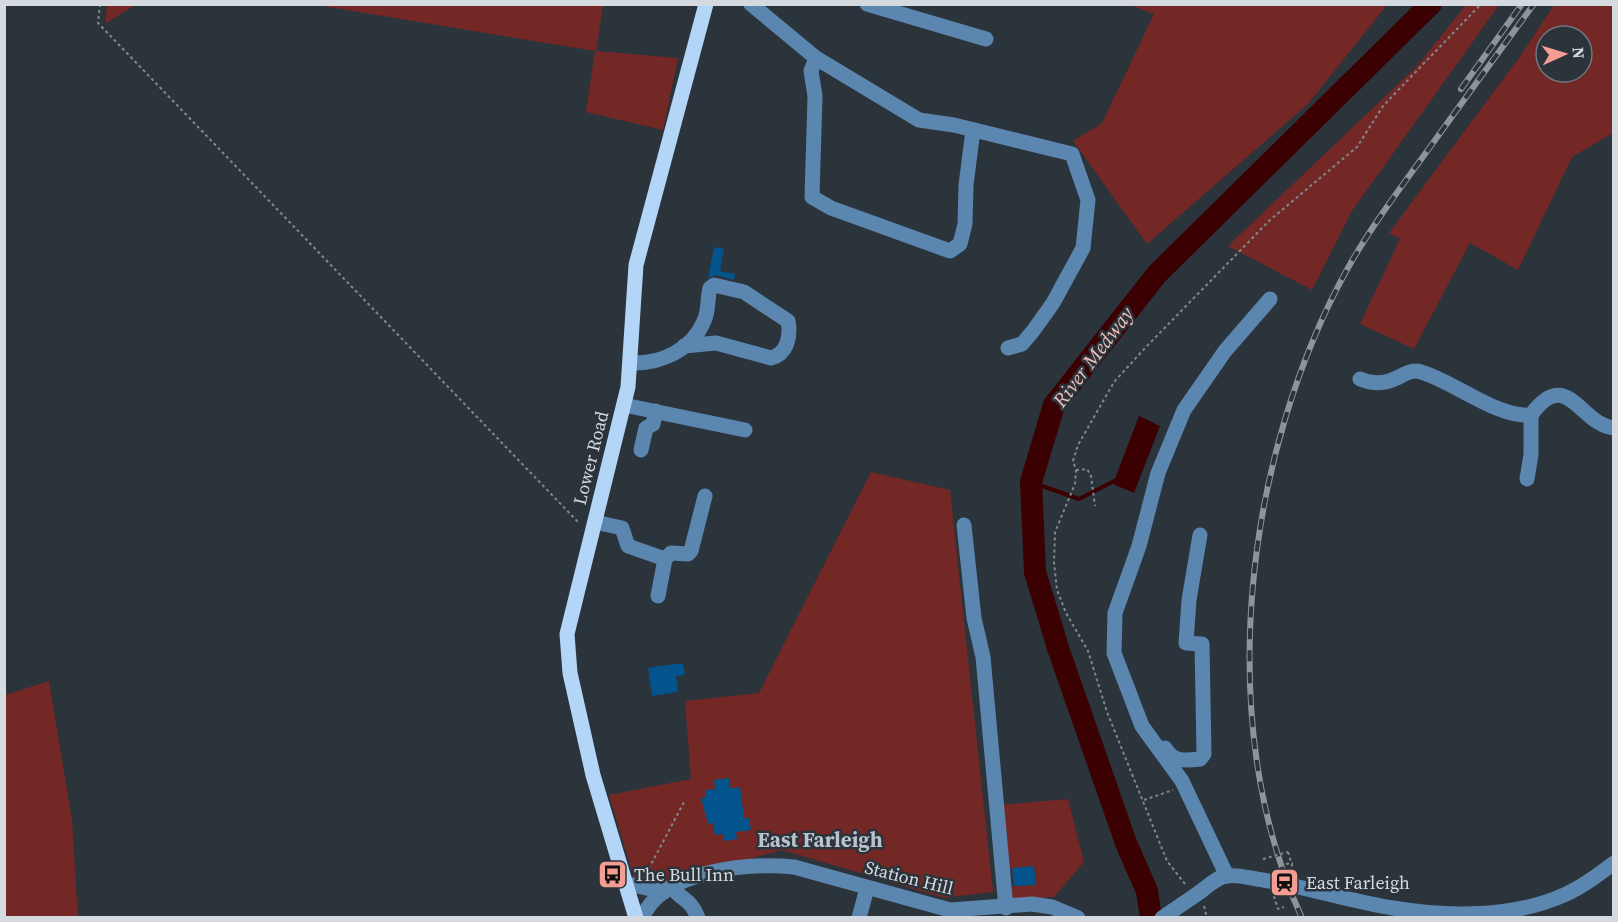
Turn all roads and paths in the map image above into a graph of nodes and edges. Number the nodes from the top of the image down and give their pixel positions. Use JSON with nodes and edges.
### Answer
{"nodes":[{"id":1,"x":100,"y":4,"type":"edge"},
{"id":2,"x":706,"y":4,"type":"edge"},
{"id":3,"x":751,"y":4,"type":"edge"},
{"id":4,"x":867,"y":4,"type":"edge"},
{"id":5,"x":1481,"y":4,"type":"edge"},
{"id":6,"x":986,"y":39,"type":"dead end"},
{"id":7,"x":816,"y":58,"type":"junction"},
{"id":8,"x":973,"y":130,"type":"junction"},
{"id":9,"x":1270,"y":299,"type":"dead end"},
{"id":10,"x":684,"y":346,"type":"junction"},
{"id":11,"x":1008,"y":348,"type":"dead end"},
{"id":12,"x":631,"y":363,"type":"junction"},
{"id":13,"x":1360,"y":379,"type":"dead end"},
{"id":14,"x":624,"y":405,"type":"junction"},
{"id":15,"x":656,"y":411,"type":"junction"},
{"id":16,"x":1531,"y":415,"type":"junction"},
{"id":17,"x":1614,"y":428,"type":"edge"},
{"id":18,"x":745,"y":430,"type":"dead end"},
{"id":19,"x":641,"y":450,"type":"dead end"},
{"id":20,"x":1076,"y":470,"type":"junction"},
{"id":21,"x":1527,"y":479,"type":"dead end"},
{"id":22,"x":705,"y":496,"type":"dead end"},
{"id":23,"x":1095,"y":506,"type":"dead end"},
{"id":24,"x":964,"y":525,"type":"dead end"},
{"id":25,"x":593,"y":529,"type":"junction"},
{"id":26,"x":1200,"y":535,"type":"dead end"},
{"id":27,"x":665,"y":559,"type":"junction"},
{"id":28,"x":658,"y":596,"type":"dead end"},
{"id":29,"x":1142,"y":726,"type":"junction"},
{"id":30,"x":1184,"y":786,"type":"junction"},
{"id":31,"x":1143,"y":800,"type":"junction"},
{"id":32,"x":684,"y":802,"type":"dead end"},
{"id":33,"x":1263,"y":859,"type":"dead end"},
{"id":34,"x":1614,"y":863,"type":"edge"},
{"id":35,"x":1286,"y":864,"type":"dead end"},
{"id":36,"x":1227,"y":876,"type":"junction"},
{"id":37,"x":632,"y":885,"type":"junction"},
{"id":38,"x":867,"y":888,"type":"junction"},
{"id":39,"x":668,"y":890,"type":"junction"},
{"id":40,"x":1198,"y":894,"type":"junction"},
{"id":41,"x":1276,"y":902,"type":"dead end"},
{"id":42,"x":1284,"y":907,"type":"dead end"},
{"id":43,"x":1006,"y":908,"type":"junction"},
{"id":44,"x":1451,"y":916,"type":"edge"},
{"id":45,"x":636,"y":918,"type":"edge"},
{"id":46,"x":642,"y":918,"type":"edge"},
{"id":47,"x":698,"y":918,"type":"edge"},
{"id":48,"x":859,"y":918,"type":"edge"},
{"id":49,"x":1078,"y":918,"type":"edge"},
{"id":50,"x":1162,"y":918,"type":"edge"},
{"id":51,"x":1207,"y":918,"type":"edge"}],
"edges":[{"from":1,"to":25,"type":"path"},
{"from":2,"to":12,"type":"main road","name":"Lower Road"},
{"from":3,"to":7,"type":"street"},
{"from":4,"to":6,"type":"street"},
{"from":5,"to":20,"type":"path"},
{"from":7,"to":8,"type":"street"},
{"from":7,"to":8,"type":"street"},
{"from":8,"to":11,"type":"street"},
{"from":9,"to":29,"type":"street"},
{"from":10,"to":10,"type":"street"},
{"from":10,"to":12,"type":"street"},
{"from":12,"to":14,"type":"main road","name":"Lower Road"},
{"from":13,"to":16,"type":"street"},
{"from":14,"to":15,"type":"street"},
{"from":14,"to":25,"type":"main road","name":"Lower Road"},
{"from":15,"to":18,"type":"street"},
{"from":15,"to":19,"type":"street"},
{"from":16,"to":17,"type":"street"},
{"from":16,"to":21,"type":"street"},
{"from":20,"to":23,"type":"path"},
{"from":20,"to":31,"type":"path"},
{"from":22,"to":27,"type":"street"},
{"from":24,"to":43,"type":"street"},
{"from":25,"to":27,"type":"street"},
{"from":25,"to":37,"type":"main road","name":"Lower Road"},
{"from":26,"to":29,"type":"street"},
{"from":27,"to":28,"type":"street"},
{"from":29,"to":30,"type":"street"},
{"from":30,"to":31,"type":"path"},
{"from":30,"to":36,"type":"street"},
{"from":31,"to":40,"type":"path"},
{"from":32,"to":37,"type":"path"},
{"from":33,"to":35,"type":"path","bridge":true},
{"from":34,"to":44,"type":"street"},
{"from":36,"to":40,"type":"street"},
{"from":36,"to":44,"type":"street"},
{"from":37,"to":39,"type":"street"},
{"from":37,"to":45,"type":"main road","name":"Lower Road"},
{"from":38,"to":39,"type":"street","name":"Station Hill"},
{"from":38,"to":43,"type":"street","name":"Station Hill"},
{"from":38,"to":48,"type":"street"},
{"from":39,"to":46,"type":"street","name":"Station Hill"},
{"from":39,"to":47,"type":"street"},
{"from":40,"to":50,"type":"street","bridge":true},
{"from":40,"to":51,"type":"path"},
{"from":41,"to":42,"type":"path"},
{"from":43,"to":49,"type":"street","name":"Station Hill"}]}
